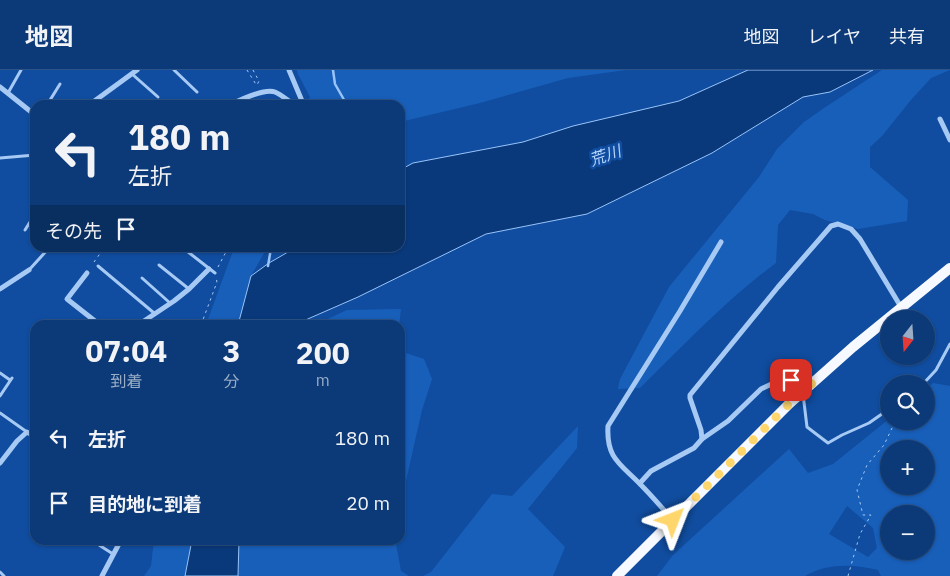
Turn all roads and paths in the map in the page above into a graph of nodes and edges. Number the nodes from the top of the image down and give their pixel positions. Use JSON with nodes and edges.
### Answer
{"nodes":[{"id":1,"x":21,"y":70,"type":"edge"},
{"id":2,"x":174,"y":70,"type":"edge"},
{"id":3,"x":247,"y":70,"type":"edge"},
{"id":4,"x":253,"y":70,"type":"edge"},
{"id":5,"x":289,"y":70,"type":"edge"},
{"id":6,"x":135,"y":72,"type":"edge"},
{"id":7,"x":60,"y":84,"type":"dead end"},
{"id":8,"x":0,"y":87,"type":"edge"},
{"id":9,"x":197,"y":92,"type":"dead end"},
{"id":10,"x":7,"y":93,"type":"junction"},
{"id":11,"x":158,"y":97,"type":"dead end"},
{"id":12,"x":50,"y":100,"type":"edge"},
{"id":13,"x":96,"y":100,"type":"edge"},
{"id":14,"x":240,"y":100,"type":"edge"},
{"id":15,"x":287,"y":100,"type":"edge"},
{"id":16,"x":302,"y":100,"type":"edge"},
{"id":17,"x":30,"y":111,"type":"edge"},
{"id":18,"x":940,"y":118,"type":"dead end"},
{"id":19,"x":950,"y":140,"type":"edge"},
{"id":20,"x":30,"y":155,"type":"edge"},
{"id":21,"x":0,"y":158,"type":"edge"},
{"id":22,"x":30,"y":222,"type":"edge"},
{"id":23,"x":25,"y":230,"type":"dead end"},
{"id":24,"x":721,"y":242,"type":"dead end"},
{"id":25,"x":45,"y":252,"type":"edge"},
{"id":26,"x":101,"y":252,"type":"edge"},
{"id":27,"x":188,"y":252,"type":"edge"},
{"id":28,"x":226,"y":252,"type":"edge"},
{"id":29,"x":159,"y":265,"type":"dead end"},
{"id":30,"x":98,"y":266,"type":"dead end"},
{"id":31,"x":208,"y":268,"type":"junction"},
{"id":32,"x":950,"y":268,"type":"edge"},
{"id":33,"x":29,"y":270,"type":"joint"},
{"id":34,"x":87,"y":273,"type":"joint"},
{"id":35,"x":215,"y":273,"type":"junction"},
{"id":36,"x":142,"y":278,"type":"dead end"},
{"id":37,"x":0,"y":289,"type":"edge"},
{"id":38,"x":189,"y":289,"type":"junction"},
{"id":39,"x":171,"y":303,"type":"junction"},
{"id":40,"x":901,"y":308,"type":"junction"},
{"id":41,"x":155,"y":314,"type":"junction"},
{"id":42,"x":94,"y":320,"type":"edge"},
{"id":43,"x":146,"y":320,"type":"edge"},
{"id":44,"x":203,"y":320,"type":"edge"},
{"id":45,"x":950,"y":344,"type":"edge"},
{"id":46,"x":0,"y":374,"type":"edge"},
{"id":47,"x":931,"y":375,"type":"edge"},
{"id":48,"x":816,"y":380,"type":"junction"},
{"id":49,"x":803,"y":392,"type":"junction"},
{"id":50,"x":0,"y":396,"type":"edge"},
{"id":51,"x":0,"y":413,"type":"edge"},
{"id":52,"x":880,"y":415,"type":"edge"},
{"id":53,"x":891,"y":430,"type":"edge"},
{"id":54,"x":27,"y":432,"type":"junction"},
{"id":55,"x":30,"y":434,"type":"edge"},
{"id":56,"x":702,"y":439,"type":"junction"},
{"id":57,"x":0,"y":463,"type":"edge"},
{"id":58,"x":640,"y":483,"type":"junction"},
{"id":59,"x":673,"y":520,"type":"junction"},
{"id":60,"x":99,"y":545,"type":"edge"},
{"id":61,"x":118,"y":545,"type":"edge"},
{"id":62,"x":113,"y":554,"type":"junction"},
{"id":63,"x":0,"y":572,"type":"edge"},
{"id":64,"x":4,"y":576,"type":"edge"},
{"id":65,"x":102,"y":576,"type":"edge"},
{"id":66,"x":617,"y":576,"type":"edge"},
{"id":67,"x":848,"y":576,"type":"edge"}],
"edges":[{"from":1,"to":10,"type":"lane"},
{"from":2,"to":9,"type":"lane"},
{"from":3,"to":4,"type":"path"},
{"from":5,"to":16,"type":"street"},
{"from":6,"to":11,"type":"lane"},
{"from":6,"to":13,"type":"street"},
{"from":7,"to":12,"type":"lane"},
{"from":8,"to":10,"type":"street"},
{"from":10,"to":17,"type":"street"},
{"from":14,"to":15,"type":"street"},
{"from":18,"to":19,"type":"street"},
{"from":20,"to":21,"type":"lane"},
{"from":22,"to":23,"type":"lane"},
{"from":24,"to":58,"type":"street"},
{"from":25,"to":33,"type":"lane"},
{"from":26,"to":34,"type":"path"},
{"from":27,"to":31,"type":"lane"},
{"from":28,"to":35,"type":"path"},
{"from":29,"to":38,"type":"lane"},
{"from":30,"to":41,"type":"lane"},
{"from":31,"to":35,"type":"lane"},
{"from":31,"to":38,"type":"street"},
{"from":32,"to":40,"type":"main road"},
{"from":33,"to":37,"type":"street"},
{"from":34,"to":42,"type":"street"},
{"from":35,"to":44,"type":"path"},
{"from":36,"to":39,"type":"lane"},
{"from":38,"to":39,"type":"street"},
{"from":39,"to":41,"type":"street"},
{"from":40,"to":48,"type":"main road"},
{"from":40,"to":56,"type":"street"},
{"from":41,"to":43,"type":"street"},
{"from":45,"to":47,"type":"lane"},
{"from":46,"to":50,"type":"lane"},
{"from":48,"to":49,"type":"main road"},
{"from":48,"to":56,"type":"street"},
{"from":49,"to":52,"type":"lane"},
{"from":49,"to":59,"type":"main road"},
{"from":51,"to":54,"type":"lane"},
{"from":53,"to":67,"type":"path"},
{"from":54,"to":55,"type":"street"},
{"from":54,"to":57,"type":"street"},
{"from":56,"to":58,"type":"street"},
{"from":58,"to":59,"type":"street"},
{"from":59,"to":66,"type":"main road"},
{"from":60,"to":62,"type":"lane"},
{"from":61,"to":62,"type":"street"},
{"from":62,"to":65,"type":"street"},
{"from":63,"to":64,"type":"lane"}]}
